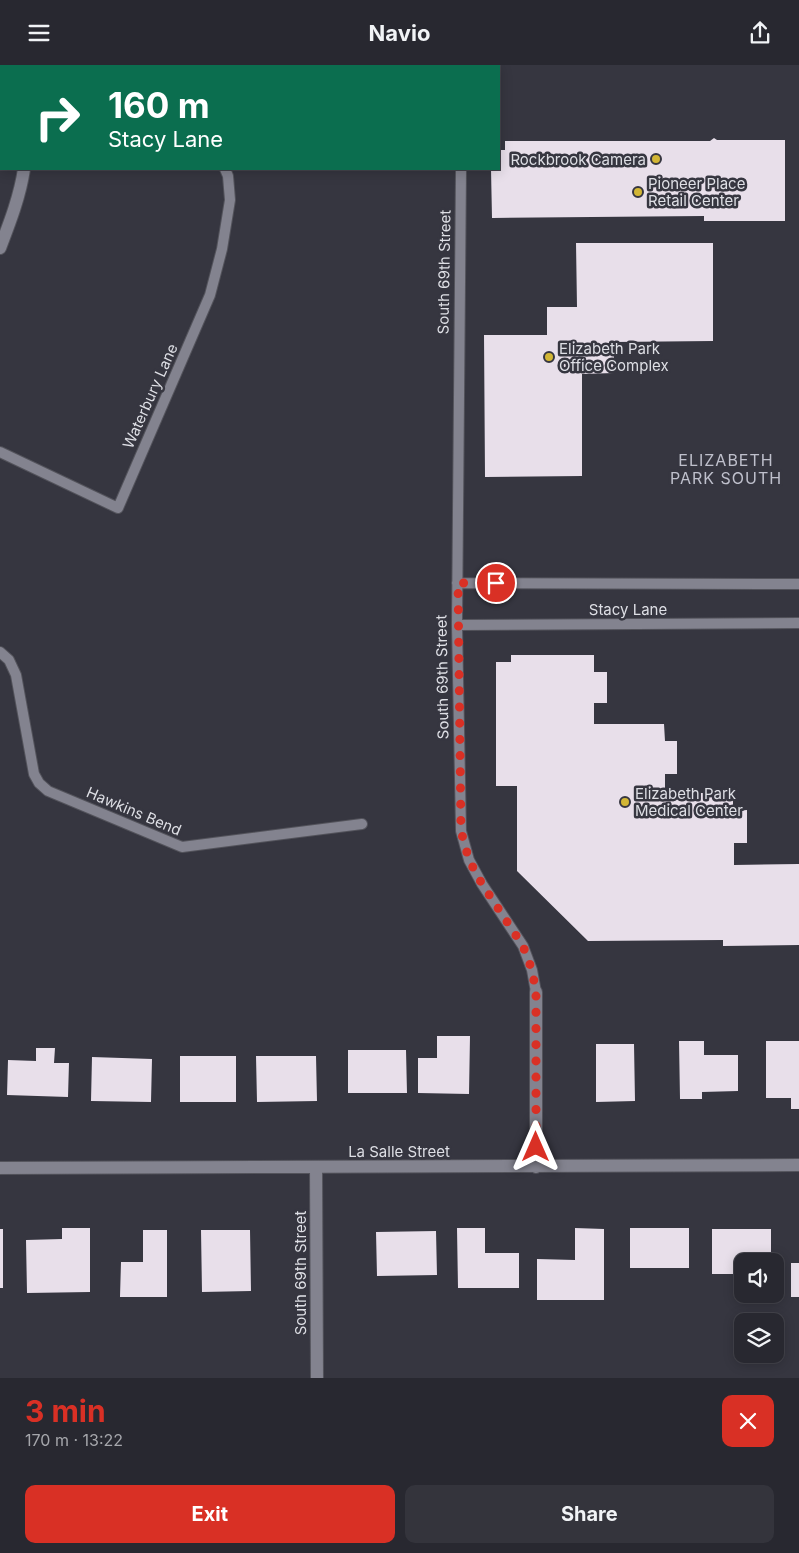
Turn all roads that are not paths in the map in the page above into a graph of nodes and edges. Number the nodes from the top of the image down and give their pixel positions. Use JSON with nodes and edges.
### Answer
{"nodes":[{"id":1,"x":24,"y":170,"type":"edge"},
{"id":2,"x":225,"y":170,"type":"edge"},
{"id":3,"x":461,"y":170,"type":"edge"},
{"id":4,"x":0,"y":248,"type":"edge"},
{"id":5,"x":0,"y":452,"type":"edge"},
{"id":6,"x":458,"y":583,"type":"junction"},
{"id":7,"x":799,"y":584,"type":"edge"},
{"id":8,"x":799,"y":623,"type":"edge"},
{"id":9,"x":458,"y":625,"type":"junction"},
{"id":10,"x":0,"y":651,"type":"edge"},
{"id":11,"x":362,"y":824,"type":"dead end"},
{"id":12,"x":536,"y":992,"type":"joint"},
{"id":13,"x":799,"y":1165,"type":"edge"},
{"id":14,"x":316,"y":1167,"type":"junction"},
{"id":15,"x":536,"y":1167,"type":"junction"},
{"id":16,"x":0,"y":1168,"type":"edge"},
{"id":17,"x":317,"y":1378,"type":"edge"}],
"edges":[{"from":1,"to":4,"type":"street"},
{"from":2,"to":5,"type":"lane","name":"Waterbury Lane"},
{"from":3,"to":6,"type":"lane","name":"South 69th Street"},
{"from":6,"to":7,"type":"lane","name":"Stacy Lane"},
{"from":6,"to":9,"type":"lane","name":"South 69th Street"},
{"from":8,"to":9,"type":"lane","name":"Stacy Lane"},
{"from":9,"to":12,"type":"lane","name":"South 69th Street"},
{"from":10,"to":11,"type":"lane","name":"Hawkins Bend"},
{"from":12,"to":15,"type":"street","name":"South 69th Street"},
{"from":13,"to":15,"type":"street","name":"La Salle Street"},
{"from":14,"to":15,"type":"street","name":"La Salle Street"},
{"from":14,"to":16,"type":"street","name":"La Salle Street"},
{"from":14,"to":17,"type":"street","name":"South 69th Street"}]}
